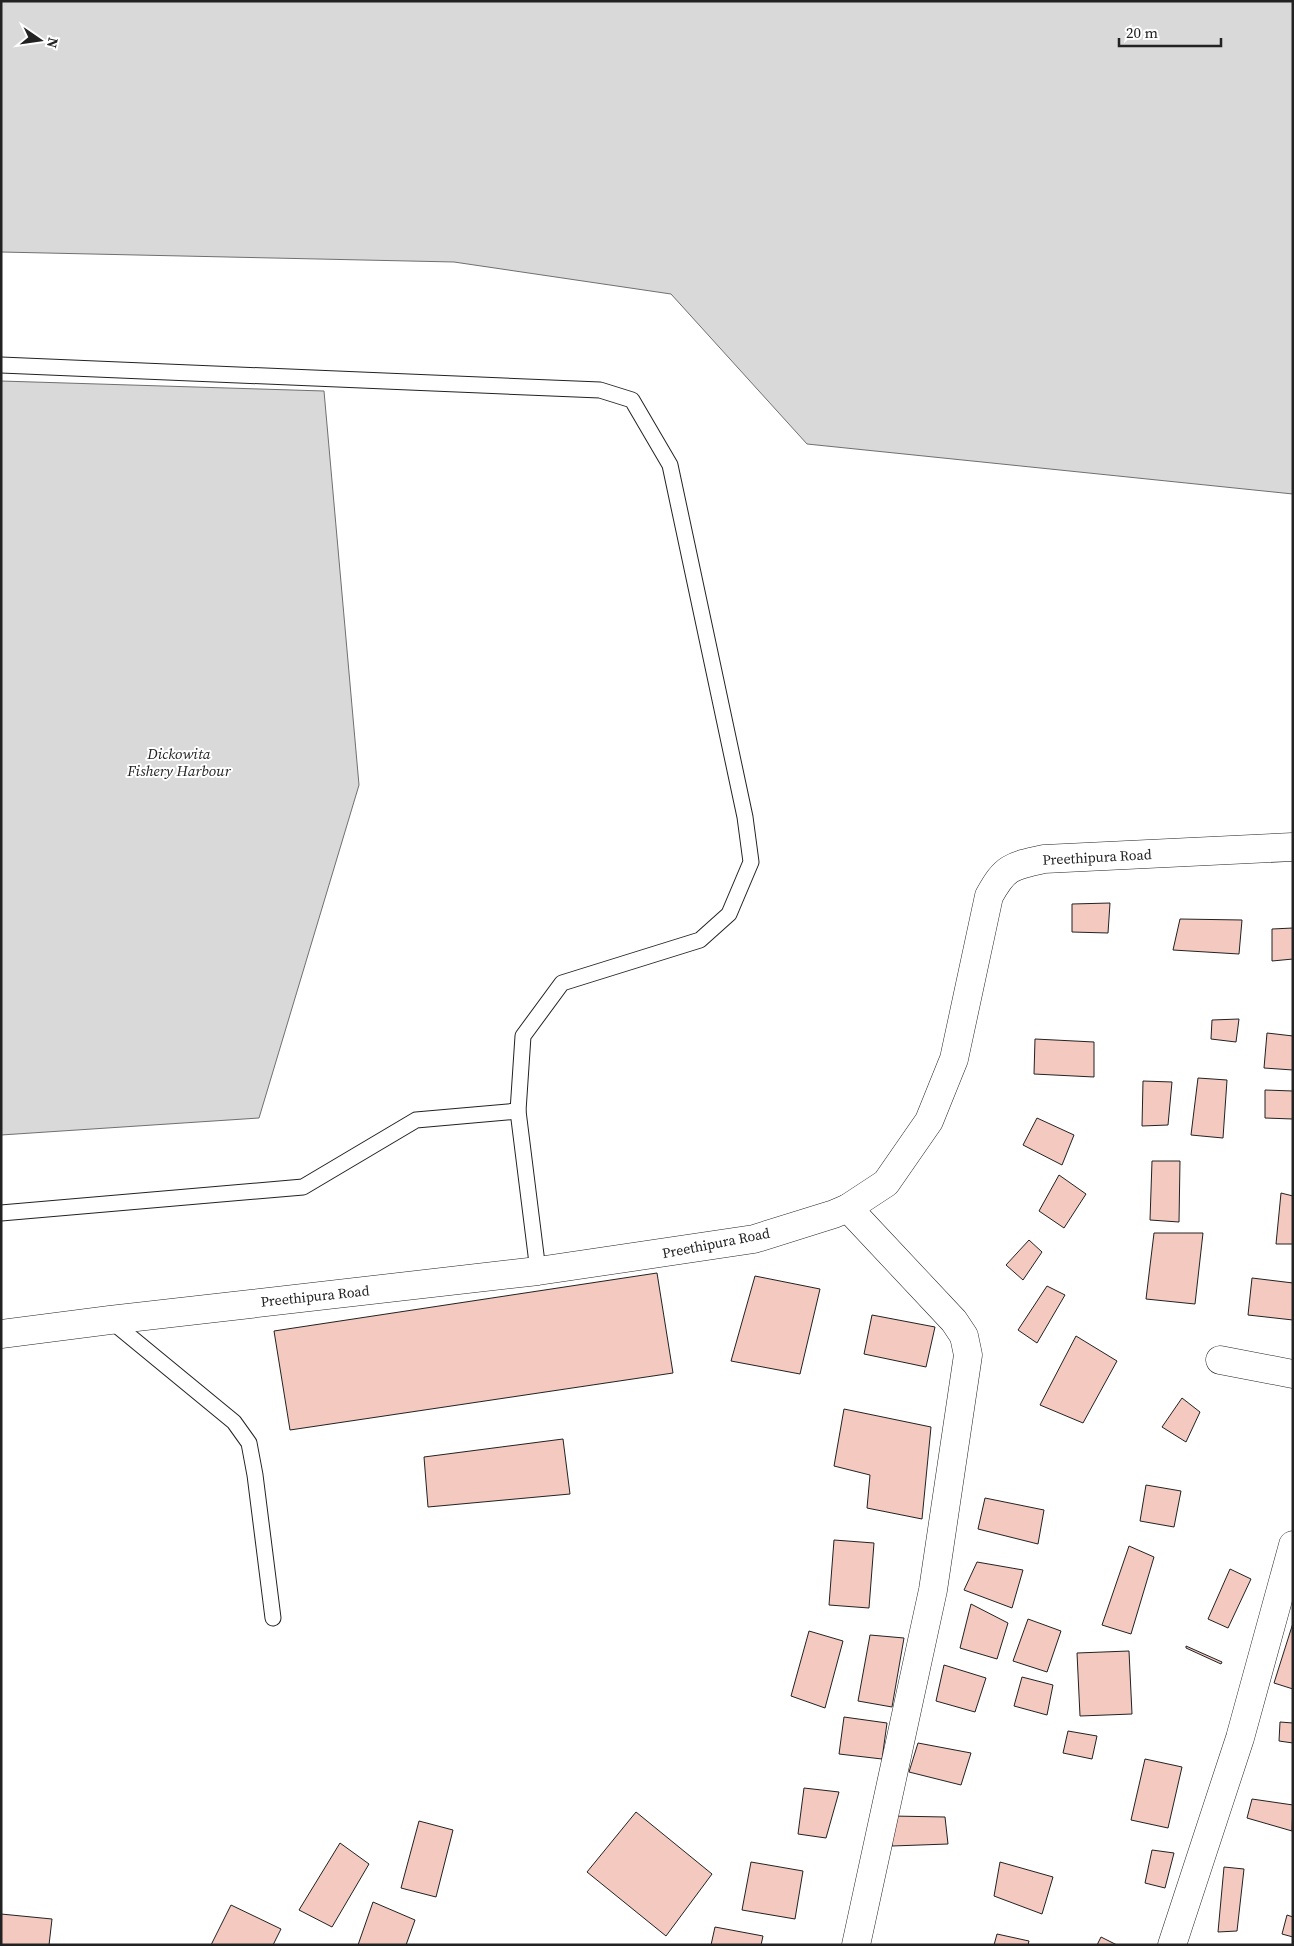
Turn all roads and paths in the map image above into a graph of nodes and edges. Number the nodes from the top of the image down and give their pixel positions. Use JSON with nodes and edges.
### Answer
{"nodes":[{"id":1,"x":1,"y":365,"type":"edge"},
{"id":2,"x":1293,"y":847,"type":"edge"},
{"id":3,"x":518,"y":1111,"type":"junction"},
{"id":4,"x":848,"y":1208,"type":"junction"},
{"id":5,"x":1,"y":1213,"type":"edge"},
{"id":6,"x":538,"y":1271,"type":"junction"},
{"id":7,"x":110,"y":1320,"type":"junction"},
{"id":8,"x":1,"y":1334,"type":"edge"},
{"id":9,"x":1220,"y":1360,"type":"dead end"},
{"id":10,"x":1293,"y":1374,"type":"edge"},
{"id":11,"x":1293,"y":1545,"type":"edge"},
{"id":12,"x":273,"y":1618,"type":"dead end"},
{"id":13,"x":856,"y":1945,"type":"edge"},
{"id":14,"x":1172,"y":1945,"type":"edge"}],
"edges":[{"from":1,"to":3,"type":"lane"},
{"from":2,"to":4,"type":"street","name":"Preethipura Road"},
{"from":3,"to":5,"type":"lane"},
{"from":3,"to":6,"type":"lane"},
{"from":4,"to":6,"type":"street","name":"Preethipura Road"},
{"from":4,"to":13,"type":"street"},
{"from":6,"to":7,"type":"street","name":"Preethipura Road"},
{"from":7,"to":8,"type":"street","name":"Preethipura Road"},
{"from":7,"to":12,"type":"lane"},
{"from":9,"to":10,"type":"street"},
{"from":11,"to":14,"type":"street"}]}
